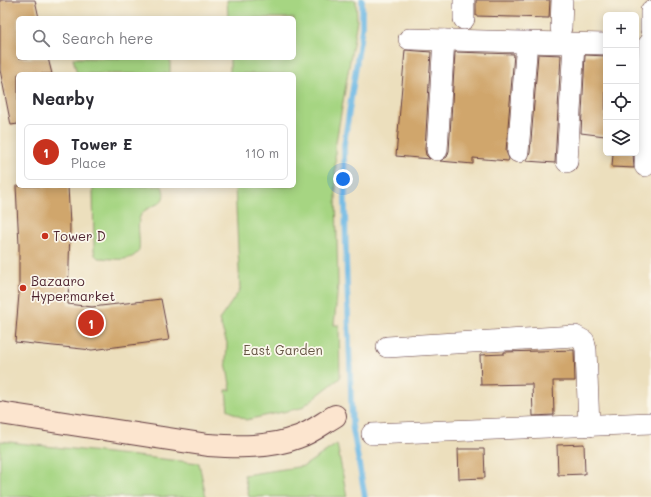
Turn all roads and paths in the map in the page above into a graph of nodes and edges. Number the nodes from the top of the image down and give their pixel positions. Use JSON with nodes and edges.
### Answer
{"nodes":[{"id":1,"x":562,"y":0,"type":"edge"},
{"id":2,"x":651,"y":11,"type":"edge"},
{"id":3,"x":561,"y":28,"type":"dead end"},
{"id":4,"x":409,"y":39,"type":"dead end"},
{"id":5,"x":444,"y":40,"type":"junction"},
{"id":6,"x":647,"y":41,"type":"edge"},
{"id":7,"x":527,"y":42,"type":"junction"},
{"id":8,"x":574,"y":44,"type":"junction"},
{"id":9,"x":603,"y":44,"type":"edge"},
{"id":10,"x":437,"y":150,"type":"dead end"},
{"id":11,"x":518,"y":152,"type":"dead end"},
{"id":12,"x":567,"y":162,"type":"dead end"},
{"id":13,"x":645,"y":166,"type":"dead end"},
{"id":14,"x":387,"y":347,"type":"dead end"},
{"id":15,"x":0,"y":413,"type":"edge"},
{"id":16,"x":335,"y":416,"type":"dead end"},
{"id":17,"x":651,"y":423,"type":"edge"},
{"id":18,"x":589,"y":426,"type":"junction"},
{"id":19,"x":372,"y":434,"type":"dead end"}],
"edges":[{"from":1,"to":3,"type":"street"},
{"from":2,"to":6,"type":"street"},
{"from":4,"to":5,"type":"street"},
{"from":5,"to":7,"type":"street"},
{"from":5,"to":10,"type":"street"},
{"from":6,"to":13,"type":"street"},
{"from":7,"to":8,"type":"street"},
{"from":7,"to":11,"type":"street"},
{"from":8,"to":9,"type":"street"},
{"from":8,"to":12,"type":"street"},
{"from":14,"to":18,"type":"street"},
{"from":15,"to":16,"type":"street"},
{"from":17,"to":18,"type":"street"},
{"from":18,"to":19,"type":"street"}]}
